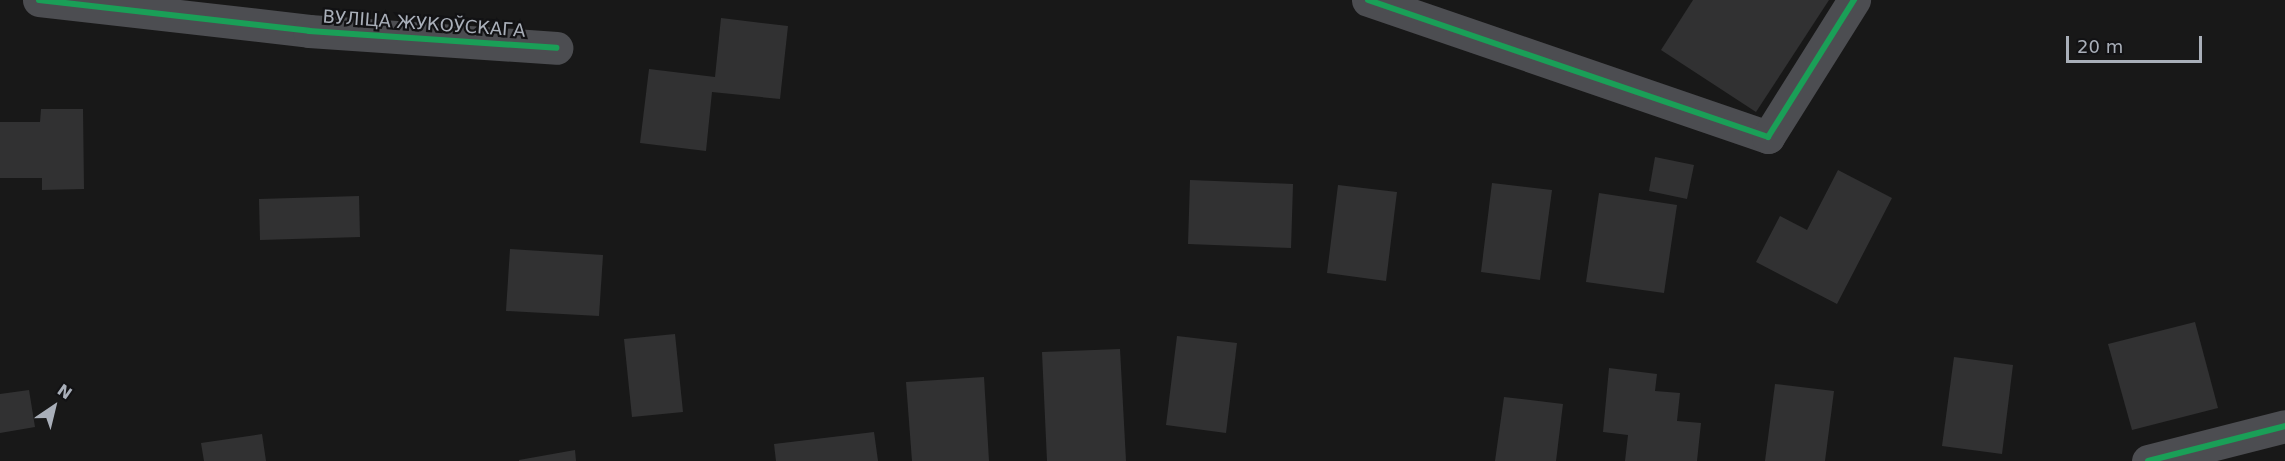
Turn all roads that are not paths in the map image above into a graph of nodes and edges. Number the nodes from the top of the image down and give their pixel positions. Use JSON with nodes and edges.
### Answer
{"nodes":[{"id":1,"x":39,"y":0,"type":"edge"},
{"id":2,"x":1368,"y":0,"type":"edge"},
{"id":3,"x":1854,"y":0,"type":"edge"},
{"id":4,"x":556,"y":48,"type":"dead end"},
{"id":5,"x":2285,"y":426,"type":"edge"},
{"id":6,"x":2148,"y":461,"type":"edge"}],
"edges":[{"from":1,"to":4,"type":"street","name":"ВУЛІЦА ЖУКОЎСКАГА"},
{"from":2,"to":3,"type":"street"},
{"from":5,"to":6,"type":"street"}]}
